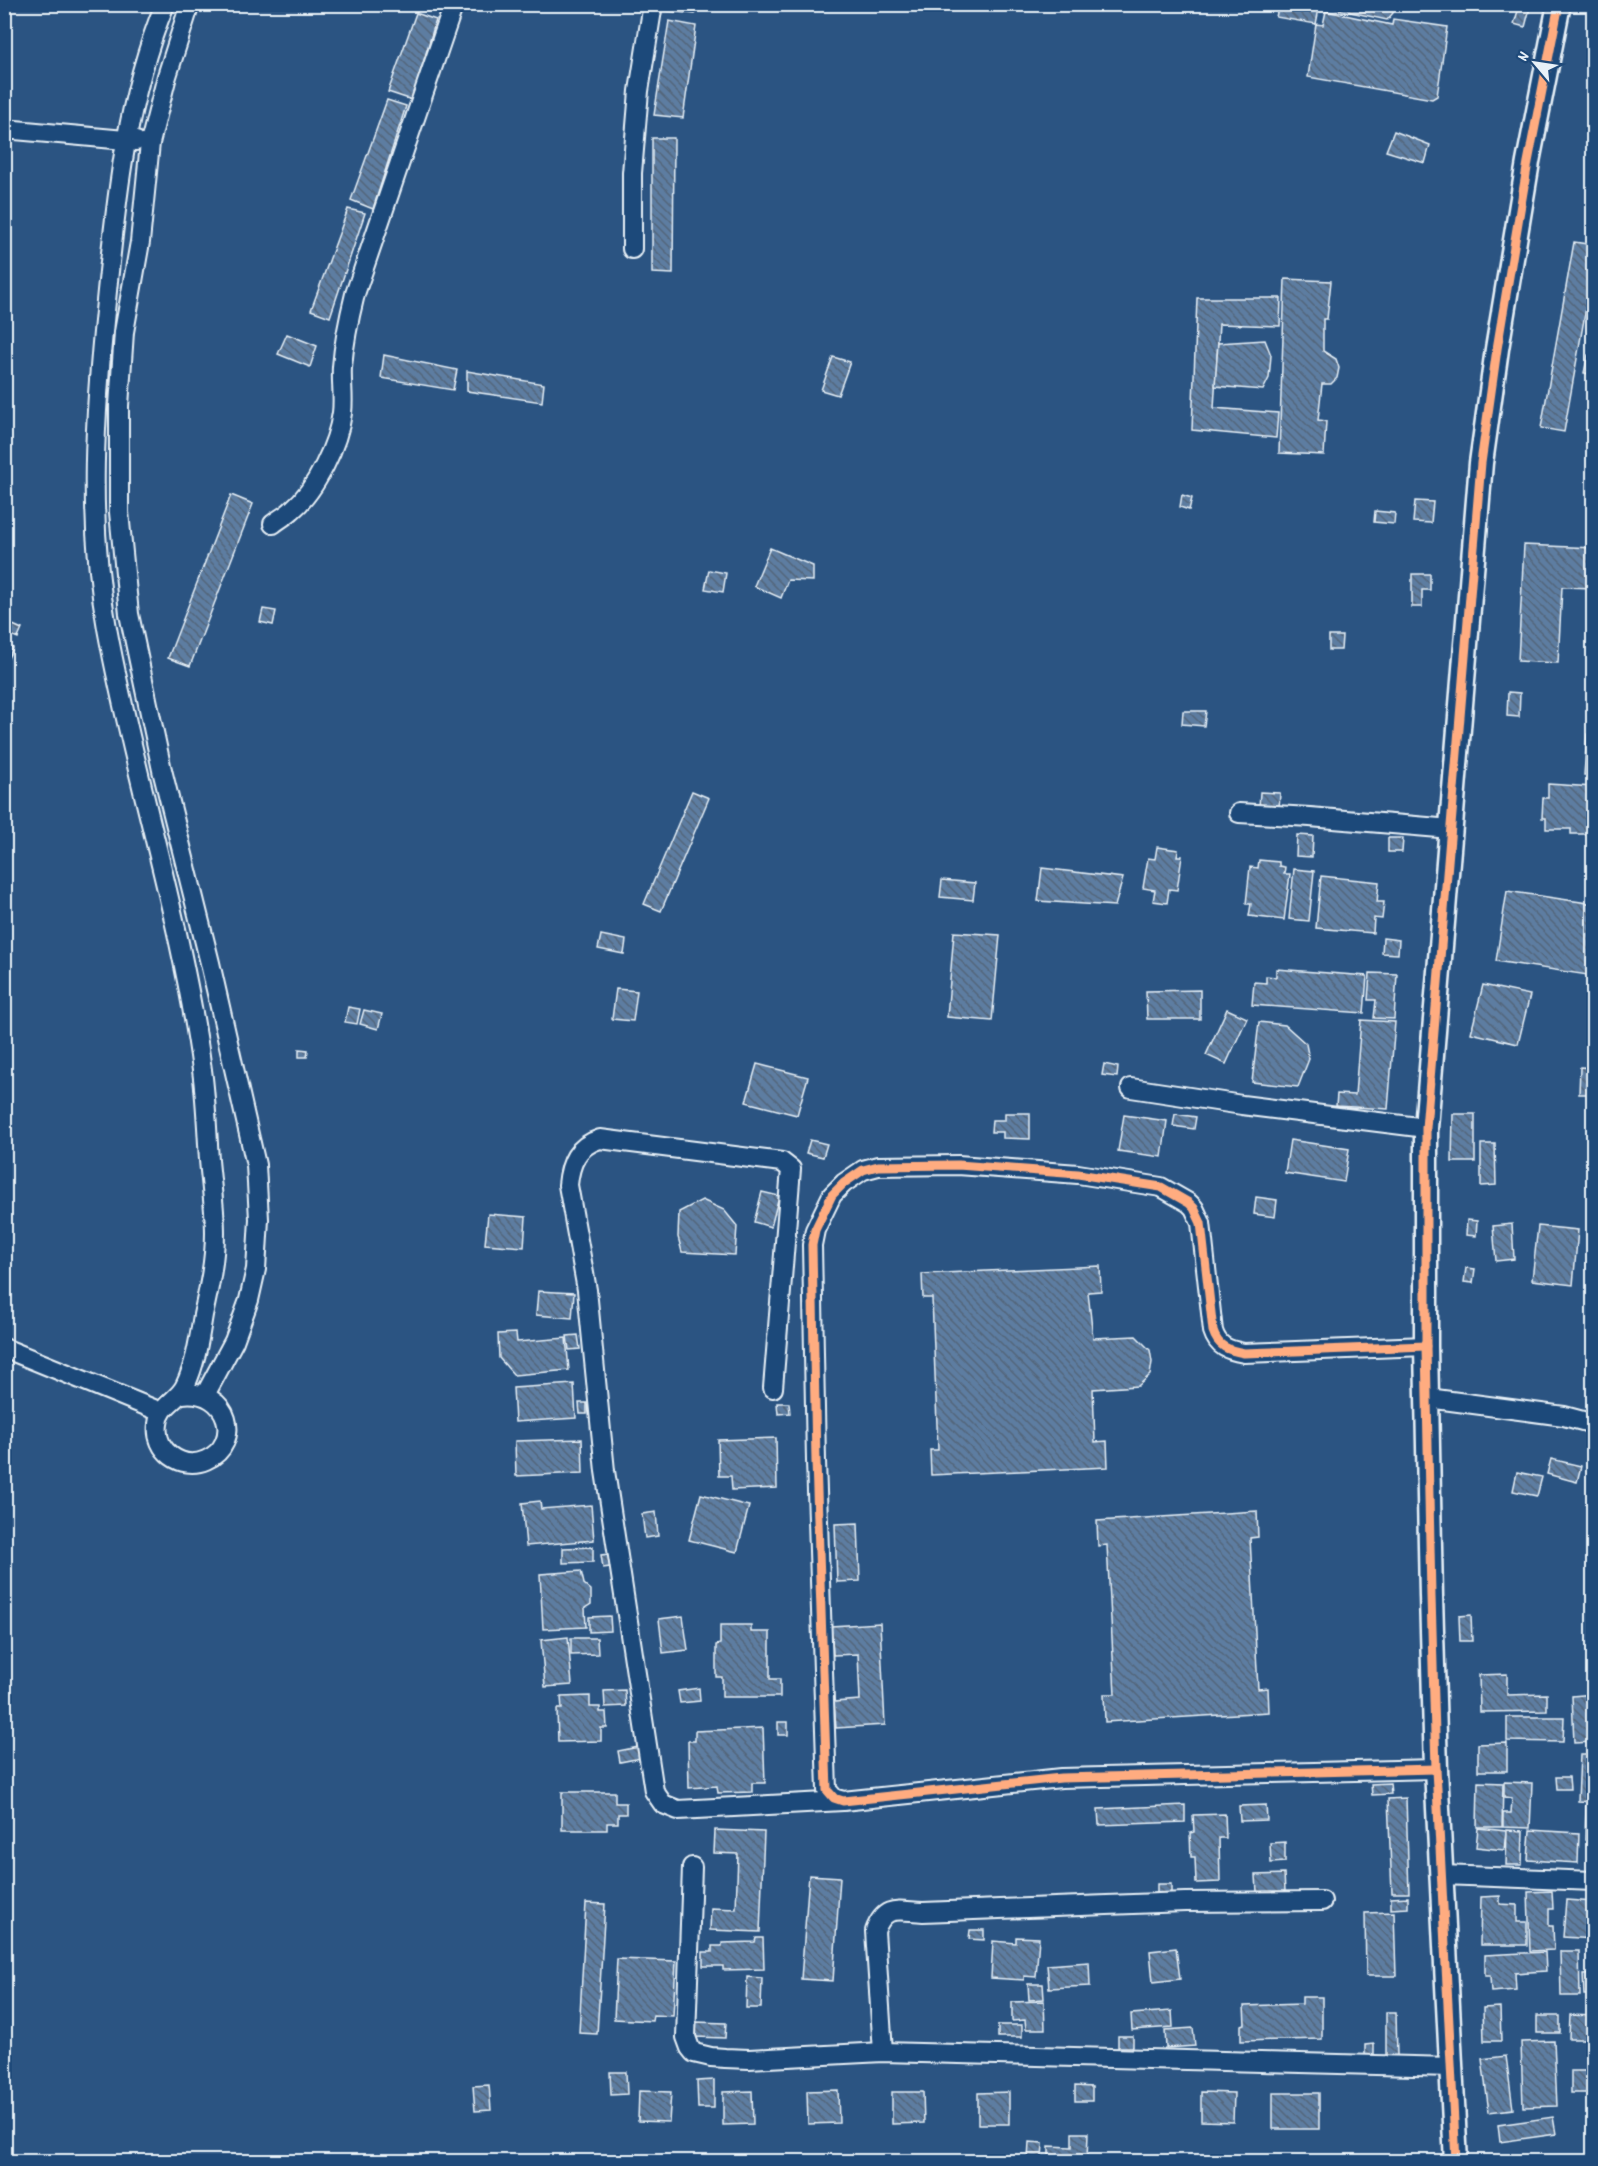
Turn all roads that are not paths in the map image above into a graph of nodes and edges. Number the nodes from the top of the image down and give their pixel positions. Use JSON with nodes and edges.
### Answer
{"nodes":[{"id":1,"x":165,"y":4,"type":"edge"},
{"id":2,"x":190,"y":4,"type":"edge"},
{"id":3,"x":454,"y":4,"type":"edge"},
{"id":4,"x":653,"y":4,"type":"edge"},
{"id":5,"x":1559,"y":4,"type":"edge"},
{"id":6,"x":4,"y":129,"type":"edge"},
{"id":7,"x":125,"y":140,"type":"junction"},
{"id":8,"x":150,"y":143,"type":"junction"},
{"id":9,"x":632,"y":249,"type":"dead end"},
{"id":10,"x":273,"y":524,"type":"dead end"},
{"id":11,"x":1239,"y":813,"type":"dead end"},
{"id":12,"x":1451,"y":830,"type":"junction"},
{"id":13,"x":1131,"y":1088,"type":"dead end"},
{"id":14,"x":1426,"y":1128,"type":"junction"},
{"id":15,"x":1426,"y":1347,"type":"junction"},
{"id":16,"x":4,"y":1348,"type":"edge"},
{"id":17,"x":773,"y":1388,"type":"dead end"},
{"id":18,"x":182,"y":1394,"type":"junction"},
{"id":19,"x":205,"y":1395,"type":"junction"},
{"id":20,"x":1428,"y":1398,"type":"junction"},
{"id":21,"x":161,"y":1412,"type":"junction"},
{"id":22,"x":1593,"y":1425,"type":"edge"},
{"id":23,"x":1436,"y":1769,"type":"junction"},
{"id":24,"x":843,"y":1801,"type":"junction"},
{"id":25,"x":692,"y":1867,"type":"dead end"},
{"id":26,"x":1442,"y":1875,"type":"junction"},
{"id":27,"x":1593,"y":1881,"type":"edge"},
{"id":28,"x":1322,"y":1901,"type":"dead end"},
{"id":29,"x":883,"y":2052,"type":"junction"},
{"id":30,"x":1451,"y":2067,"type":"junction"},
{"id":31,"x":1456,"y":2162,"type":"edge"}],
"edges":[{"from":1,"to":7,"type":"street"},
{"from":2,"to":8,"type":"street"},
{"from":3,"to":10,"type":"street"},
{"from":4,"to":9,"type":"street"},
{"from":5,"to":12,"type":"street"},
{"from":6,"to":7,"type":"street"},
{"from":7,"to":8,"type":"street"},
{"from":7,"to":18,"type":"street"},
{"from":8,"to":19,"type":"street"},
{"from":11,"to":12,"type":"street"},
{"from":12,"to":14,"type":"street"},
{"from":13,"to":14,"type":"street"},
{"from":14,"to":15,"type":"street"},
{"from":15,"to":20,"type":"street"},
{"from":15,"to":24,"type":"street"},
{"from":16,"to":21,"type":"street"},
{"from":17,"to":24,"type":"street"},
{"from":18,"to":19,"type":"street"},
{"from":18,"to":21,"type":"street"},
{"from":19,"to":21,"type":"street"},
{"from":20,"to":22,"type":"street"},
{"from":20,"to":23,"type":"street"},
{"from":23,"to":24,"type":"street"},
{"from":23,"to":26,"type":"street"},
{"from":25,"to":29,"type":"street"},
{"from":26,"to":27,"type":"street"},
{"from":26,"to":30,"type":"street"},
{"from":28,"to":29,"type":"street"},
{"from":29,"to":30,"type":"street"},
{"from":30,"to":31,"type":"street"}]}
